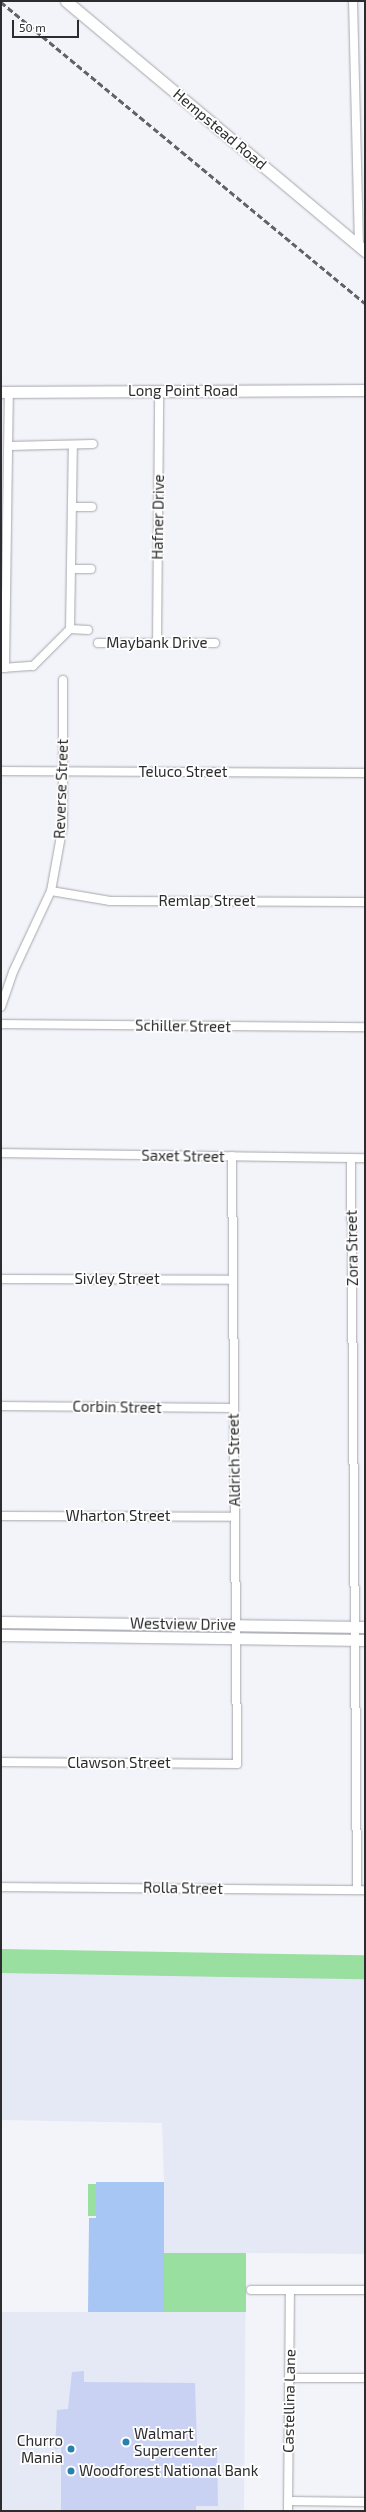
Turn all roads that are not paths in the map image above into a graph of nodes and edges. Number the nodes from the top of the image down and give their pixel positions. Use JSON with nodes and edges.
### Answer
{"nodes":[{"id":1,"x":352,"y":1,"type":"edge"},
{"id":2,"x":70,"y":3,"type":"edge"},
{"id":3,"x":362,"y":248,"type":"edge"},
{"id":4,"x":365,"y":390,"type":"edge"},
{"id":5,"x":5,"y":392,"type":"edge"},
{"id":6,"x":159,"y":392,"type":"junction"},
{"id":7,"x":93,"y":444,"type":"dead end"},
{"id":8,"x":73,"y":445,"type":"junction"},
{"id":9,"x":9,"y":446,"type":"junction"},
{"id":10,"x":72,"y":507,"type":"junction"},
{"id":11,"x":92,"y":508,"type":"dead end"},
{"id":12,"x":72,"y":569,"type":"junction"},
{"id":13,"x":90,"y":569,"type":"dead end"},
{"id":14,"x":70,"y":629,"type":"junction"},
{"id":15,"x":88,"y":630,"type":"dead end"},
{"id":16,"x":98,"y":643,"type":"dead end"},
{"id":17,"x":157,"y":643,"type":"junction"},
{"id":18,"x":215,"y":643,"type":"dead end"},
{"id":19,"x":3,"y":668,"type":"edge"},
{"id":20,"x":63,"y":680,"type":"dead end"},
{"id":21,"x":1,"y":771,"type":"edge"},
{"id":22,"x":63,"y":772,"type":"junction"},
{"id":23,"x":365,"y":773,"type":"edge"},
{"id":24,"x":51,"y":891,"type":"junction"},
{"id":25,"x":365,"y":902,"type":"edge"},
{"id":26,"x":1,"y":1006,"type":"edge"},
{"id":27,"x":1,"y":1024,"type":"edge"},
{"id":28,"x":365,"y":1027,"type":"edge"},
{"id":29,"x":1,"y":1152,"type":"edge"},
{"id":30,"x":232,"y":1156,"type":"junction"},
{"id":31,"x":351,"y":1158,"type":"junction"},
{"id":32,"x":365,"y":1158,"type":"edge"},
{"id":33,"x":1,"y":1279,"type":"edge"},
{"id":34,"x":232,"y":1280,"type":"junction"},
{"id":35,"x":1,"y":1406,"type":"edge"},
{"id":36,"x":233,"y":1408,"type":"junction"},
{"id":37,"x":1,"y":1516,"type":"edge"},
{"id":38,"x":235,"y":1517,"type":"junction"},
{"id":39,"x":1,"y":1622,"type":"edge"},
{"id":40,"x":69,"y":1623,"type":"junction"},
{"id":41,"x":236,"y":1625,"type":"junction"},
{"id":42,"x":360,"y":1627,"type":"edge"},
{"id":43,"x":1,"y":1635,"type":"edge"},
{"id":44,"x":69,"y":1636,"type":"junction"},
{"id":45,"x":237,"y":1638,"type":"junction"},
{"id":46,"x":360,"y":1640,"type":"edge"},
{"id":47,"x":1,"y":1762,"type":"edge"},
{"id":48,"x":237,"y":1764,"type":"joint"},
{"id":49,"x":1,"y":1887,"type":"edge"},
{"id":50,"x":361,"y":1890,"type":"edge"},
{"id":51,"x":251,"y":2290,"type":"dead end"},
{"id":52,"x":290,"y":2290,"type":"junction"},
{"id":53,"x":365,"y":2290,"type":"edge"},
{"id":54,"x":290,"y":2378,"type":"junction"},
{"id":55,"x":365,"y":2378,"type":"edge"},
{"id":56,"x":288,"y":2501,"type":"junction"},
{"id":57,"x":365,"y":2502,"type":"edge"},
{"id":58,"x":288,"y":2511,"type":"edge"}],
"edges":[{"from":1,"to":3,"type":"street"},
{"from":2,"to":3,"type":"main road","name":"Hempstead Road"},
{"from":4,"to":6,"type":"main road","name":"Long Point Road"},
{"from":5,"to":6,"type":"main road","name":"Long Point Road"},
{"from":5,"to":9,"type":"street"},
{"from":6,"to":17,"type":"street","name":"Hafner Drive"},
{"from":7,"to":8,"type":"street"},
{"from":8,"to":9,"type":"street"},
{"from":8,"to":10,"type":"street"},
{"from":9,"to":19,"type":"street"},
{"from":10,"to":11,"type":"street"},
{"from":10,"to":12,"type":"street"},
{"from":12,"to":13,"type":"street"},
{"from":12,"to":14,"type":"street"},
{"from":14,"to":15,"type":"street"},
{"from":14,"to":19,"type":"street"},
{"from":16,"to":17,"type":"street","name":"Maybank Drive"},
{"from":17,"to":18,"type":"street","name":"Maybank Drive"},
{"from":20,"to":22,"type":"street","name":"Reverse Street"},
{"from":21,"to":22,"type":"street","name":"Teluco Street"},
{"from":22,"to":23,"type":"street","name":"Teluco Street"},
{"from":22,"to":24,"type":"street","name":"Reverse Street"},
{"from":24,"to":25,"type":"street","name":"Remlap Street"},
{"from":24,"to":26,"type":"street","name":"Reverse Street"},
{"from":27,"to":28,"type":"street","name":"Schiller Street"},
{"from":29,"to":30,"type":"street","name":"Saxet Street"},
{"from":30,"to":31,"type":"street","name":"Saxet Street"},
{"from":30,"to":34,"type":"street","name":"Aldrich Street"},
{"from":31,"to":32,"type":"street","name":"Saxet Street"},
{"from":31,"to":42,"type":"street","name":"Zora Street"},
{"from":33,"to":34,"type":"street","name":"Sivley Street"},
{"from":34,"to":36,"type":"street","name":"Aldrich Street"},
{"from":35,"to":36,"type":"street","name":"Corbin Street"},
{"from":36,"to":38,"type":"street","name":"Aldrich Street"},
{"from":37,"to":38,"type":"street","name":"Wharton Street"},
{"from":38,"to":41,"type":"street","name":"Aldrich Street"},
{"from":39,"to":40,"type":"main road","name":"Westview Drive"},
{"from":40,"to":41,"type":"main road","name":"Westview Drive"},
{"from":40,"to":44,"type":"main road"},
{"from":41,"to":42,"type":"main road","name":"Westview Drive"},
{"from":41,"to":45,"type":"street","name":"Aldrich Street"},
{"from":42,"to":46,"type":"street","name":"Zora Street"},
{"from":43,"to":44,"type":"main road","name":"Westview Drive"},
{"from":44,"to":45,"type":"main road","name":"Westview Drive"},
{"from":45,"to":46,"type":"main road","name":"Westview Drive"},
{"from":45,"to":48,"type":"street","name":"Aldrich Street"},
{"from":46,"to":50,"type":"street","name":"Zora Street"},
{"from":47,"to":48,"type":"street","name":"Clawson Street"},
{"from":49,"to":50,"type":"street","name":"Rolla Street"},
{"from":51,"to":52,"type":"street"},
{"from":52,"to":53,"type":"street"},
{"from":52,"to":54,"type":"street","name":"Castellina Lane"},
{"from":54,"to":55,"type":"street"},
{"from":54,"to":56,"type":"street","name":"Castellina Lane"},
{"from":56,"to":57,"type":"street"},
{"from":56,"to":58,"type":"street","name":"Castellina Lane"}]}
